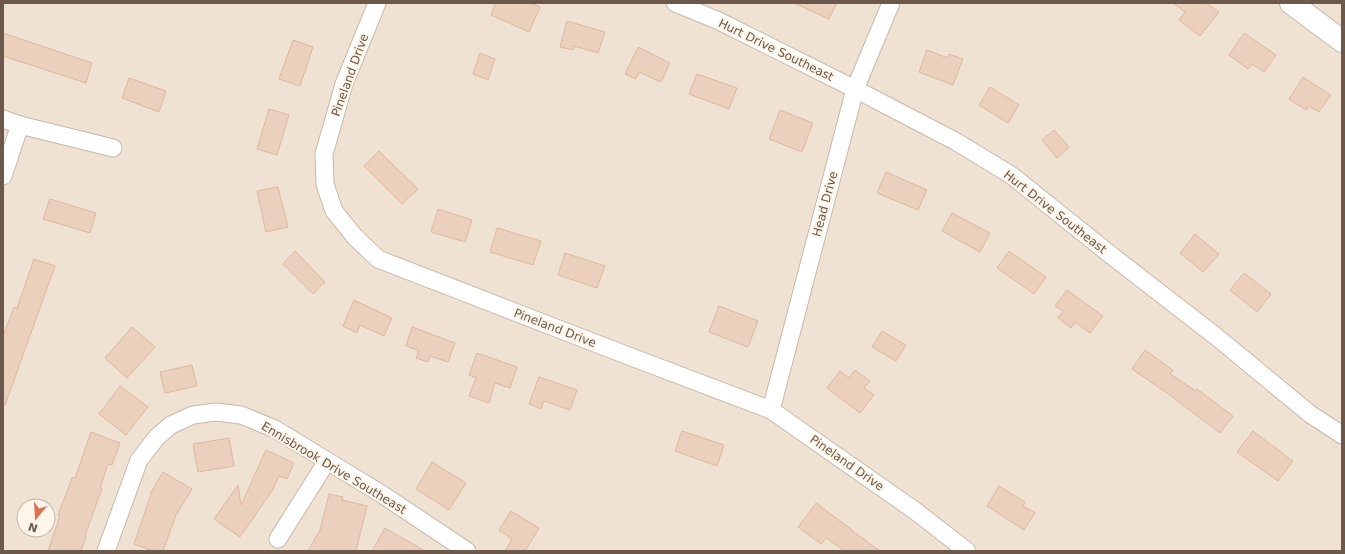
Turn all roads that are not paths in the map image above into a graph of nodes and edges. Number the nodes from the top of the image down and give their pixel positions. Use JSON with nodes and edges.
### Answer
{"nodes":[{"id":1,"x":377,"y":3,"type":"edge"},
{"id":2,"x":675,"y":3,"type":"edge"},
{"id":3,"x":891,"y":3,"type":"edge"},
{"id":4,"x":1291,"y":3,"type":"edge"},
{"id":5,"x":1342,"y":42,"type":"edge"},
{"id":6,"x":854,"y":89,"type":"junction"},
{"id":7,"x":3,"y":119,"type":"edge"},
{"id":8,"x":20,"y":125,"type":"junction"},
{"id":9,"x":113,"y":148,"type":"dead end"},
{"id":10,"x":3,"y":176,"type":"edge"},
{"id":11,"x":771,"y":410,"type":"junction"},
{"id":12,"x":1342,"y":435,"type":"edge"},
{"id":13,"x":327,"y":461,"type":"junction"},
{"id":14,"x":278,"y":539,"type":"dead end"},
{"id":15,"x":106,"y":551,"type":"edge"},
{"id":16,"x":467,"y":551,"type":"edge"},
{"id":17,"x":968,"y":551,"type":"edge"}],
"edges":[{"from":1,"to":11,"type":"street","name":"Pineland Drive"},
{"from":2,"to":6,"type":"street","name":"Hurt Drive Southeast"},
{"from":3,"to":6,"type":"street","name":"Head Drive"},
{"from":4,"to":5,"type":"street"},
{"from":6,"to":11,"type":"street","name":"Head Drive"},
{"from":6,"to":12,"type":"street","name":"Hurt Drive Southeast"},
{"from":7,"to":8,"type":"street"},
{"from":8,"to":9,"type":"street"},
{"from":8,"to":10,"type":"street"},
{"from":11,"to":17,"type":"street","name":"Pineland Drive"},
{"from":13,"to":14,"type":"street"},
{"from":13,"to":15,"type":"street","name":"Ennisbrook Drive Southeast"},
{"from":13,"to":16,"type":"street","name":"Ennisbrook Drive Southeast"}]}
